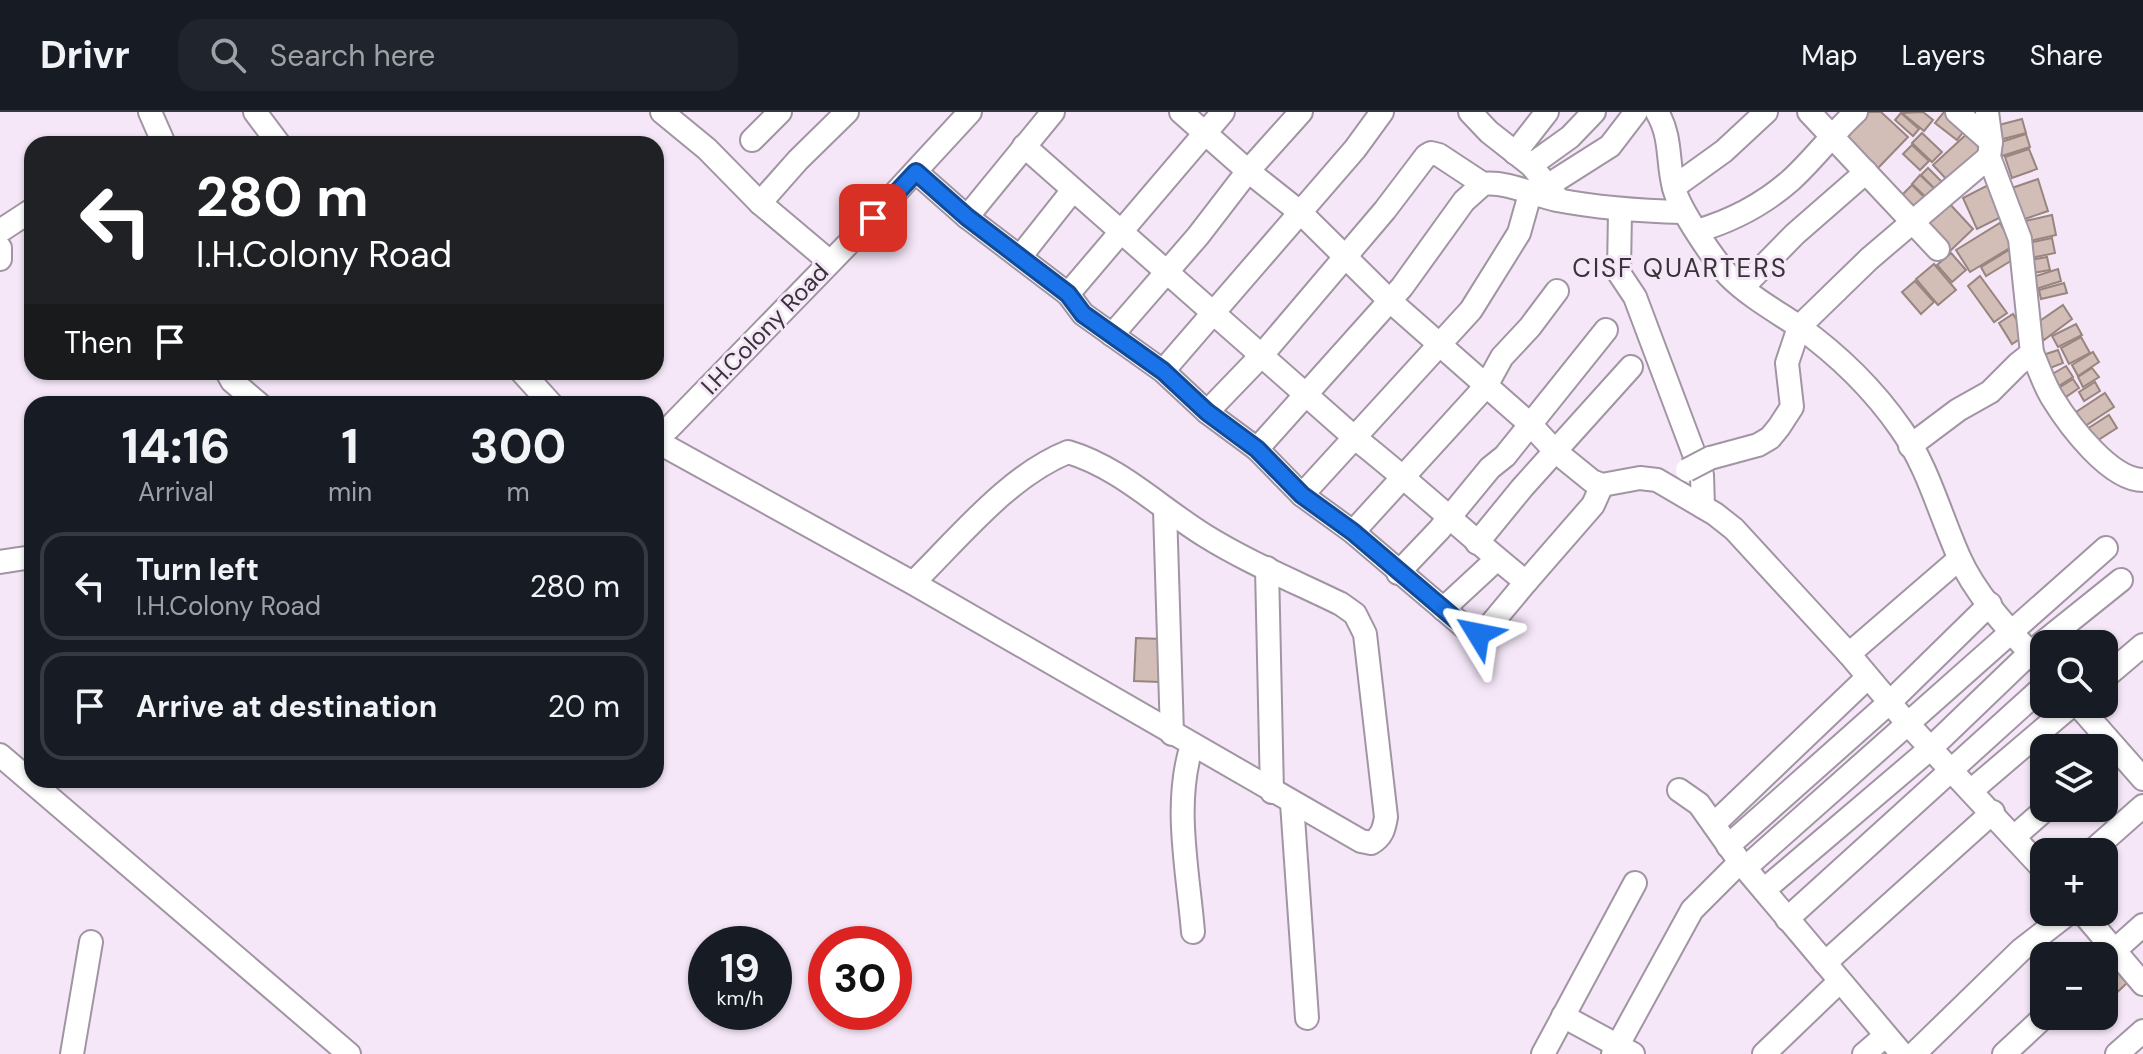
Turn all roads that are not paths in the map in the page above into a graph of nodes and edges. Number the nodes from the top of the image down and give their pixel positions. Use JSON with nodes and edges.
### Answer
{"nodes":[{"id":1,"x":150,"y":112,"type":"edge"},
{"id":2,"x":255,"y":112,"type":"edge"},
{"id":3,"x":662,"y":112,"type":"edge"},
{"id":4,"x":780,"y":112,"type":"edge"},
{"id":5,"x":847,"y":112,"type":"edge"},
{"id":6,"x":970,"y":112,"type":"edge"},
{"id":7,"x":1053,"y":112,"type":"edge"},
{"id":8,"x":1181,"y":112,"type":"edge"},
{"id":9,"x":1223,"y":112,"type":"edge"},
{"id":10,"x":1301,"y":112,"type":"edge"},
{"id":11,"x":1382,"y":112,"type":"edge"},
{"id":12,"x":1470,"y":112,"type":"edge"},
{"id":13,"x":1547,"y":112,"type":"edge"},
{"id":14,"x":1594,"y":112,"type":"edge"},
{"id":15,"x":1636,"y":112,"type":"edge"},
{"id":16,"x":1766,"y":112,"type":"edge"},
{"id":17,"x":1809,"y":112,"type":"edge"},
{"id":18,"x":1856,"y":112,"type":"edge"},
{"id":19,"x":1957,"y":112,"type":"edge"},
{"id":20,"x":1987,"y":112,"type":"edge"},
{"id":21,"x":1665,"y":115,"type":"edge"},
{"id":22,"x":1205,"y":132,"type":"junction"},
{"id":23,"x":1831,"y":135,"type":"junction"},
{"id":24,"x":159,"y":136,"type":"edge"},
{"id":25,"x":273,"y":136,"type":"edge"},
{"id":26,"x":752,"y":140,"type":"dead end"},
{"id":27,"x":1024,"y":146,"type":"junction"},
{"id":28,"x":1990,"y":149,"type":"junction"},
{"id":29,"x":1523,"y":159,"type":"junction"},
{"id":30,"x":1248,"y":171,"type":"junction"},
{"id":31,"x":916,"y":172,"type":"junction"},
{"id":32,"x":1866,"y":172,"type":"junction"},
{"id":33,"x":1483,"y":184,"type":"junction"},
{"id":34,"x":1674,"y":187,"type":"junction"},
{"id":35,"x":1073,"y":190,"type":"junction"},
{"id":36,"x":1545,"y":193,"type":"junction"},
{"id":37,"x":760,"y":203,"type":"junction"},
{"id":38,"x":1620,"y":211,"type":"junction"},
{"id":39,"x":1683,"y":212,"type":"junction"},
{"id":40,"x":1301,"y":213,"type":"junction"},
{"id":41,"x":24,"y":215,"type":"edge"},
{"id":42,"x":967,"y":217,"type":"junction"},
{"id":43,"x":1912,"y":222,"type":"junction"},
{"id":44,"x":0,"y":231,"type":"edge"},
{"id":45,"x":1697,"y":231,"type":"junction"},
{"id":46,"x":1123,"y":232,"type":"junction"},
{"id":47,"x":0,"y":248,"type":"edge"},
{"id":48,"x":1938,"y":249,"type":"dead end"},
{"id":49,"x":1346,"y":255,"type":"junction"},
{"id":50,"x":1020,"y":257,"type":"junction"},
{"id":51,"x":0,"y":259,"type":"edge"},
{"id":52,"x":830,"y":262,"type":"junction"},
{"id":53,"x":1167,"y":271,"type":"junction"},
{"id":54,"x":1743,"y":287,"type":"junction"},
{"id":55,"x":1557,"y":291,"type":"dead end"},
{"id":56,"x":1068,"y":294,"type":"junction"},
{"id":57,"x":1389,"y":300,"type":"junction"},
{"id":58,"x":1215,"y":312,"type":"junction"},
{"id":59,"x":1799,"y":327,"type":"junction"},
{"id":60,"x":1606,"y":330,"type":"dead end"},
{"id":61,"x":1112,"y":335,"type":"junction"},
{"id":62,"x":1439,"y":344,"type":"junction"},
{"id":63,"x":2032,"y":353,"type":"junction"},
{"id":64,"x":1261,"y":356,"type":"junction"},
{"id":65,"x":1631,"y":367,"type":"dead end"},
{"id":66,"x":1163,"y":371,"type":"junction"},
{"id":67,"x":231,"y":380,"type":"edge"},
{"id":68,"x":529,"y":380,"type":"edge"},
{"id":69,"x":1486,"y":386,"type":"junction"},
{"id":70,"x":1306,"y":394,"type":"junction"},
{"id":71,"x":250,"y":396,"type":"edge"},
{"id":72,"x":544,"y":396,"type":"edge"},
{"id":73,"x":1207,"y":412,"type":"junction"},
{"id":74,"x":1531,"y":425,"type":"junction"},
{"id":75,"x":664,"y":432,"type":"edge"},
{"id":76,"x":1355,"y":438,"type":"junction"},
{"id":77,"x":664,"y":443,"type":"edge"},
{"id":78,"x":1910,"y":446,"type":"junction"},
{"id":79,"x":1257,"y":449,"type":"junction"},
{"id":80,"x":1555,"y":451,"type":"junction"},
{"id":81,"x":1403,"y":475,"type":"junction"},
{"id":82,"x":2143,"y":480,"type":"edge"},
{"id":83,"x":1602,"y":485,"type":"junction"},
{"id":84,"x":1670,"y":488,"type":"junction"},
{"id":85,"x":1302,"y":495,"type":"junction"},
{"id":86,"x":1165,"y":510,"type":"junction"},
{"id":87,"x":1709,"y":510,"type":"junction"},
{"id":88,"x":1450,"y":518,"type":"junction"},
{"id":89,"x":1353,"y":532,"type":"junction"},
{"id":90,"x":1477,"y":543,"type":"junction"},
{"id":91,"x":2106,"y":548,"type":"dead end"},
{"id":92,"x":24,"y":558,"type":"edge"},
{"id":93,"x":1497,"y":559,"type":"junction"},
{"id":94,"x":1959,"y":559,"type":"junction"},
{"id":95,"x":0,"y":560,"type":"edge"},
{"id":96,"x":1267,"y":568,"type":"junction"},
{"id":97,"x":1398,"y":573,"type":"junction"},
{"id":98,"x":2121,"y":580,"type":"dead end"},
{"id":99,"x":1526,"y":582,"type":"junction"},
{"id":100,"x":913,"y":583,"type":"junction"},
{"id":101,"x":1990,"y":604,"type":"junction"},
{"id":102,"x":1443,"y":609,"type":"junction"},
{"id":103,"x":2068,"y":630,"type":"edge"},
{"id":104,"x":2013,"y":632,"type":"junction"},
{"id":105,"x":2143,"y":645,"type":"edge"},
{"id":106,"x":2030,"y":652,"type":"edge"},
{"id":107,"x":1849,"y":654,"type":"junction"},
{"id":108,"x":2030,"y":666,"type":"edge"},
{"id":109,"x":2118,"y":666,"type":"edge"},
{"id":110,"x":1867,"y":678,"type":"junction"},
{"id":111,"x":2030,"y":699,"type":"edge"},
{"id":112,"x":1890,"y":702,"type":"junction"},
{"id":113,"x":2058,"y":718,"type":"edge"},
{"id":114,"x":1909,"y":725,"type":"junction"},
{"id":115,"x":1172,"y":734,"type":"junction"},
{"id":116,"x":1192,"y":745,"type":"junction"},
{"id":117,"x":1931,"y":748,"type":"junction"},
{"id":118,"x":0,"y":755,"type":"edge"},
{"id":119,"x":2118,"y":759,"type":"edge"},
{"id":120,"x":1952,"y":769,"type":"junction"},
{"id":121,"x":24,"y":776,"type":"edge"},
{"id":122,"x":2143,"y":779,"type":"edge"},
{"id":123,"x":39,"y":788,"type":"edge"},
{"id":124,"x":1679,"y":790,"type":"dead end"},
{"id":125,"x":1972,"y":790,"type":"junction"},
{"id":126,"x":1272,"y":792,"type":"junction"},
{"id":127,"x":1292,"y":803,"type":"junction"},
{"id":128,"x":2143,"y":806,"type":"edge"},
{"id":129,"x":1993,"y":812,"type":"junction"},
{"id":130,"x":2031,"y":822,"type":"edge"},
{"id":131,"x":1714,"y":824,"type":"junction"},
{"id":132,"x":2014,"y":837,"type":"junction"},
{"id":133,"x":2107,"y":838,"type":"edge"},
{"id":134,"x":2030,"y":855,"type":"edge"},
{"id":135,"x":1738,"y":858,"type":"junction"},
{"id":136,"x":1635,"y":883,"type":"dead end"},
{"id":137,"x":1764,"y":890,"type":"junction"},
{"id":138,"x":1787,"y":919,"type":"junction"},
{"id":139,"x":2143,"y":925,"type":"edge"},
{"id":140,"x":2052,"y":926,"type":"edge"},
{"id":141,"x":1193,"y":932,"type":"dead end"},
{"id":142,"x":91,"y":942,"type":"dead end"},
{"id":143,"x":2118,"y":947,"type":"edge"},
{"id":144,"x":2118,"y":963,"type":"edge"},
{"id":145,"x":1832,"y":972,"type":"junction"},
{"id":146,"x":2143,"y":984,"type":"edge"},
{"id":147,"x":1563,"y":1016,"type":"junction"},
{"id":148,"x":1307,"y":1018,"type":"dead end"},
{"id":149,"x":2030,"y":1030,"type":"edge"},
{"id":150,"x":2143,"y":1031,"type":"edge"},
{"id":151,"x":1885,"y":1036,"type":"junction"},
{"id":152,"x":1621,"y":1051,"type":"edge"},
{"id":153,"x":72,"y":1054,"type":"edge"},
{"id":154,"x":349,"y":1054,"type":"edge"},
{"id":155,"x":1543,"y":1054,"type":"edge"},
{"id":156,"x":1764,"y":1054,"type":"edge"},
{"id":157,"x":1864,"y":1054,"type":"edge"},
{"id":158,"x":1902,"y":1054,"type":"edge"},
{"id":159,"x":1914,"y":1054,"type":"edge"},
{"id":160,"x":2004,"y":1054,"type":"edge"},
{"id":161,"x":2117,"y":1054,"type":"edge"}],
"edges":[{"from":1,"to":24,"type":"street"},
{"from":2,"to":25,"type":"street"},
{"from":3,"to":37,"type":"street"},
{"from":4,"to":26,"type":"street"},
{"from":5,"to":37,"type":"street"},
{"from":6,"to":31,"type":"street","name":"I.H.Colony Road"},
{"from":7,"to":27,"type":"street"},
{"from":8,"to":22,"type":"street"},
{"from":9,"to":22,"type":"street"},
{"from":10,"to":30,"type":"street"},
{"from":11,"to":40,"type":"street"},
{"from":12,"to":29,"type":"street"},
{"from":13,"to":29,"type":"street"},
{"from":14,"to":29,"type":"street"},
{"from":15,"to":36,"type":"street"},
{"from":16,"to":34,"type":"street"},
{"from":17,"to":23,"type":"street"},
{"from":18,"to":23,"type":"street"},
{"from":19,"to":28,"type":"street"},
{"from":20,"to":28,"type":"street"},
{"from":21,"to":34,"type":"street"},
{"from":22,"to":30,"type":"street"},
{"from":22,"to":46,"type":"street"},
{"from":23,"to":32,"type":"street"},
{"from":23,"to":45,"type":"street"},
{"from":27,"to":35,"type":"street"},
{"from":27,"to":42,"type":"street"},
{"from":28,"to":43,"type":"street"},
{"from":28,"to":63,"type":"street"},
{"from":29,"to":36,"type":"street"},
{"from":30,"to":40,"type":"street"},
{"from":30,"to":53,"type":"street"},
{"from":31,"to":42,"type":"street"},
{"from":31,"to":52,"type":"street","name":"I.H.Colony Road"},
{"from":32,"to":43,"type":"street"},
{"from":32,"to":54,"type":"street"},
{"from":33,"to":36,"type":"street"},
{"from":33,"to":49,"type":"street"},
{"from":33,"to":57,"type":"street"},
{"from":34,"to":39,"type":"street"},
{"from":35,"to":46,"type":"street"},
{"from":35,"to":50,"type":"street"},
{"from":36,"to":38,"type":"street"},
{"from":36,"to":62,"type":"street"},
{"from":37,"to":52,"type":"street"},
{"from":38,"to":39,"type":"street"},
{"from":38,"to":87,"type":"street"},
{"from":39,"to":45,"type":"street"},
{"from":40,"to":49,"type":"street"},
{"from":40,"to":58,"type":"street"},
{"from":41,"to":44,"type":"street"},
{"from":42,"to":50,"type":"street"},
{"from":43,"to":48,"type":"street"},
{"from":43,"to":59,"type":"street"},
{"from":45,"to":54,"type":"street"},
{"from":46,"to":53,"type":"street"},
{"from":46,"to":56,"type":"street"},
{"from":47,"to":51,"type":"street"},
{"from":49,"to":57,"type":"street"},
{"from":49,"to":64,"type":"street"},
{"from":50,"to":56,"type":"street"},
{"from":52,"to":75,"type":"street","name":"I.H.Colony Road"},
{"from":53,"to":58,"type":"street"},
{"from":53,"to":61,"type":"street"},
{"from":54,"to":59,"type":"street"},
{"from":55,"to":69,"type":"street"},
{"from":56,"to":61,"type":"street"},
{"from":57,"to":62,"type":"street"},
{"from":57,"to":70,"type":"street"},
{"from":58,"to":64,"type":"street"},
{"from":58,"to":66,"type":"street"},
{"from":59,"to":78,"type":"street"},
{"from":59,"to":84,"type":"street","bridge":true},
{"from":60,"to":74,"type":"street"},
{"from":61,"to":66,"type":"street"},
{"from":62,"to":69,"type":"street"},
{"from":62,"to":76,"type":"street"},
{"from":63,"to":78,"type":"street"},
{"from":63,"to":82,"type":"street"},
{"from":64,"to":70,"type":"street"},
{"from":64,"to":73,"type":"street"},
{"from":65,"to":80,"type":"street"},
{"from":66,"to":73,"type":"street"},
{"from":67,"to":71,"type":"street"},
{"from":68,"to":72,"type":"street"},
{"from":69,"to":74,"type":"street"},
{"from":69,"to":81,"type":"street"},
{"from":70,"to":76,"type":"street"},
{"from":70,"to":79,"type":"street"},
{"from":73,"to":79,"type":"street"},
{"from":74,"to":80,"type":"street"},
{"from":74,"to":88,"type":"street"},
{"from":76,"to":81,"type":"street"},
{"from":76,"to":85,"type":"street"},
{"from":77,"to":100,"type":"street"},
{"from":78,"to":94,"type":"street"},
{"from":79,"to":85,"type":"street"},
{"from":80,"to":83,"type":"street"},
{"from":80,"to":90,"type":"street"},
{"from":81,"to":88,"type":"street"},
{"from":81,"to":89,"type":"street"},
{"from":83,"to":84,"type":"street"},
{"from":83,"to":99,"type":"street"},
{"from":84,"to":87,"type":"street"},
{"from":85,"to":89,"type":"street"},
{"from":86,"to":96,"type":"street"},
{"from":86,"to":100,"type":"street"},
{"from":86,"to":115,"type":"street"},
{"from":87,"to":107,"type":"street"},
{"from":88,"to":90,"type":"street"},
{"from":88,"to":97,"type":"street"},
{"from":89,"to":97,"type":"street"},
{"from":90,"to":93,"type":"street"},
{"from":91,"to":104,"type":"street"},
{"from":92,"to":95,"type":"street"},
{"from":93,"to":99,"type":"street"},
{"from":93,"to":102,"type":"street"},
{"from":94,"to":101,"type":"street"},
{"from":94,"to":107,"type":"street"},
{"from":96,"to":126,"type":"street"},
{"from":96,"to":127,"type":"street"},
{"from":97,"to":102,"type":"street"},
{"from":98,"to":103,"type":"street"},
{"from":99,"to":102,"type":"street"},
{"from":100,"to":115,"type":"street"},
{"from":101,"to":104,"type":"street"},
{"from":101,"to":112,"type":"street"},
{"from":104,"to":106,"type":"street"},
{"from":104,"to":114,"type":"street"},
{"from":105,"to":109,"type":"street"},
{"from":107,"to":110,"type":"street"},
{"from":108,"to":117,"type":"street"},
{"from":110,"to":112,"type":"street"},
{"from":110,"to":131,"type":"street"},
{"from":111,"to":120,"type":"street"},
{"from":112,"to":114,"type":"street"},
{"from":112,"to":135,"type":"street"},
{"from":113,"to":125,"type":"street"},
{"from":114,"to":117,"type":"street"},
{"from":114,"to":135,"type":"street"},
{"from":115,"to":116,"type":"street"},
{"from":116,"to":126,"type":"street"},
{"from":116,"to":141,"type":"street"},
{"from":117,"to":120,"type":"street"},
{"from":117,"to":137,"type":"street"},
{"from":118,"to":121,"type":"street"},
{"from":119,"to":122,"type":"street"},
{"from":120,"to":125,"type":"street"},
{"from":120,"to":138,"type":"street"},
{"from":123,"to":154,"type":"street"},
{"from":124,"to":131,"type":"street"},
{"from":125,"to":129,"type":"street"},
{"from":126,"to":127,"type":"street"},
{"from":127,"to":148,"type":"street"},
{"from":128,"to":133,"type":"street"},
{"from":129,"to":132,"type":"street"},
{"from":129,"to":145,"type":"street"},
{"from":130,"to":132,"type":"street"},
{"from":131,"to":135,"type":"street"},
{"from":132,"to":134,"type":"street"},
{"from":135,"to":137,"type":"street"},
{"from":135,"to":152,"type":"street"},
{"from":136,"to":147,"type":"street"},
{"from":137,"to":138,"type":"street"},
{"from":138,"to":145,"type":"street"},
{"from":139,"to":143,"type":"street"},
{"from":140,"to":159,"type":"street"},
{"from":142,"to":153,"type":"street"},
{"from":144,"to":146,"type":"street"},
{"from":145,"to":151,"type":"street"},
{"from":145,"to":156,"type":"street"},
{"from":147,"to":152,"type":"street"},
{"from":147,"to":155,"type":"street"},
{"from":149,"to":160,"type":"street"},
{"from":150,"to":161,"type":"street"},
{"from":151,"to":157,"type":"street"},
{"from":151,"to":158,"type":"street"}]}
